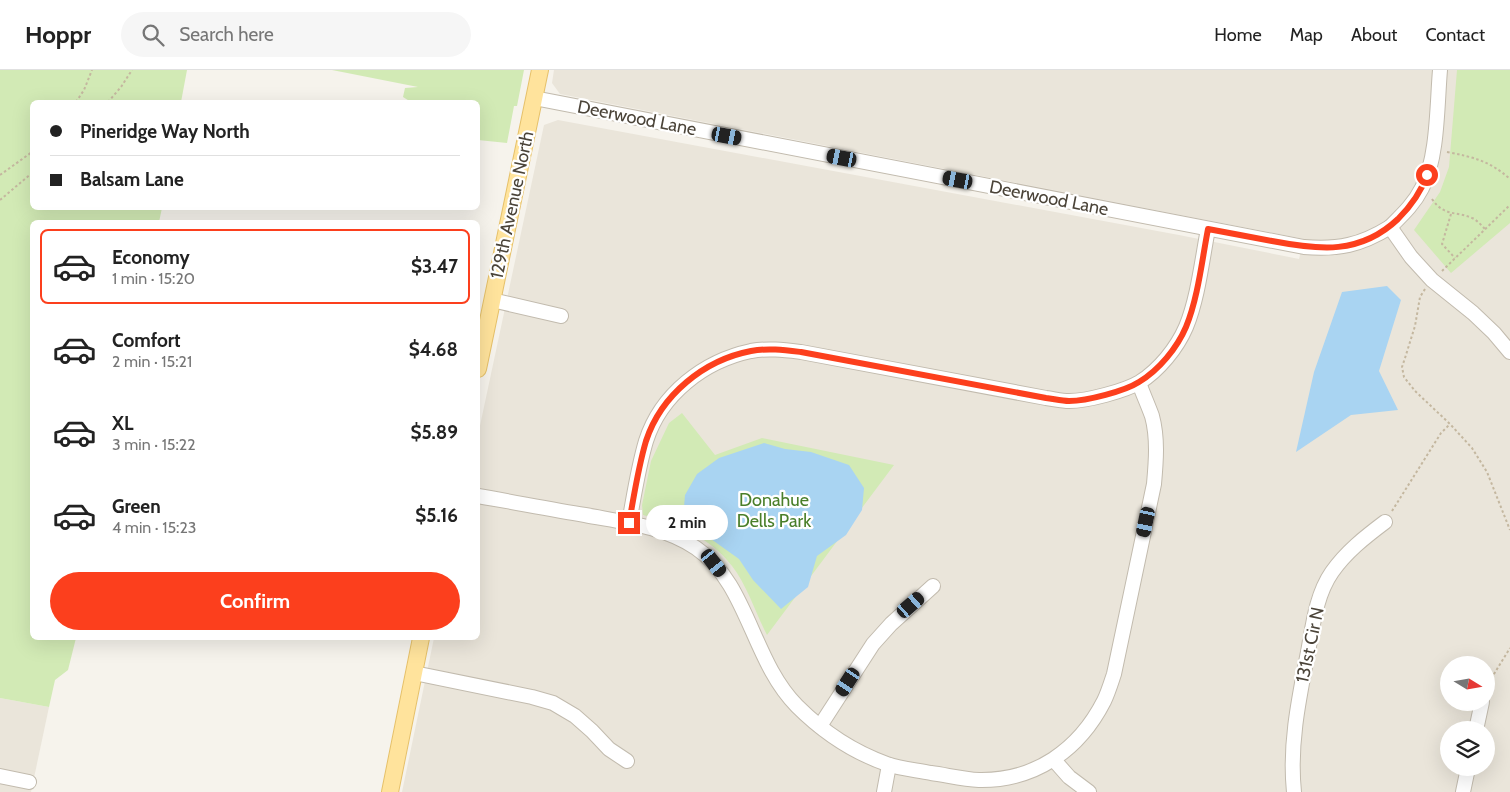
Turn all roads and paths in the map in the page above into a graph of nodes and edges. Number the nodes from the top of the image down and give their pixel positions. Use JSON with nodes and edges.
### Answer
{"nodes":[{"id":1,"x":92,"y":70,"type":"edge"},
{"id":2,"x":132,"y":70,"type":"edge"},
{"id":3,"x":540,"y":70,"type":"edge"},
{"id":4,"x":1440,"y":70,"type":"edge"},
{"id":5,"x":534,"y":98,"type":"junction"},
{"id":6,"x":77,"y":100,"type":"edge"},
{"id":7,"x":110,"y":100,"type":"edge"},
{"id":8,"x":1447,"y":152,"type":"dead end"},
{"id":9,"x":30,"y":153,"type":"edge"},
{"id":10,"x":0,"y":175,"type":"edge"},
{"id":11,"x":30,"y":175,"type":"edge"},
{"id":12,"x":1510,"y":179,"type":"edge"},
{"id":13,"x":1432,"y":199,"type":"dead end"},
{"id":14,"x":0,"y":200,"type":"edge"},
{"id":15,"x":1510,"y":205,"type":"edge"},
{"id":16,"x":1451,"y":214,"type":"junction"},
{"id":17,"x":1390,"y":227,"type":"junction"},
{"id":18,"x":1208,"y":229,"type":"junction"},
{"id":19,"x":1485,"y":229,"type":"junction"},
{"id":20,"x":1455,"y":258,"type":"junction"},
{"id":21,"x":1432,"y":280,"type":"junction"},
{"id":22,"x":492,"y":300,"type":"junction"},
{"id":23,"x":561,"y":316,"type":"dead end"},
{"id":24,"x":1509,"y":348,"type":"edge"},
{"id":25,"x":480,"y":359,"type":"edge"},
{"id":26,"x":1139,"y":382,"type":"junction"},
{"id":27,"x":1450,"y":424,"type":"junction"},
{"id":28,"x":480,"y":496,"type":"edge"},
{"id":29,"x":1385,"y":522,"type":"joint"},
{"id":30,"x":629,"y":523,"type":"junction"},
{"id":31,"x":1510,"y":530,"type":"edge"},
{"id":32,"x":933,"y":586,"type":"dead end"},
{"id":33,"x":421,"y":640,"type":"edge"},
{"id":34,"x":1510,"y":648,"type":"edge"},
{"id":35,"x":1495,"y":672,"type":"edge"},
{"id":36,"x":414,"y":674,"type":"junction"},
{"id":37,"x":820,"y":726,"type":"junction"},
{"id":38,"x":1054,"y":760,"type":"junction"},
{"id":39,"x":628,"y":761,"type":"dead end"},
{"id":40,"x":889,"y":765,"type":"junction"},
{"id":41,"x":0,"y":776,"type":"edge"},
{"id":42,"x":1466,"y":776,"type":"edge"},
{"id":43,"x":30,"y":782,"type":"dead end"},
{"id":44,"x":390,"y":792,"type":"edge"},
{"id":45,"x":884,"y":792,"type":"edge"},
{"id":46,"x":1089,"y":792,"type":"edge"},
{"id":47,"x":1294,"y":792,"type":"edge"},
{"id":48,"x":1463,"y":792,"type":"edge"}],
"edges":[{"from":1,"to":6,"type":"path"},
{"from":2,"to":7,"type":"path"},
{"from":3,"to":5,"type":"main road","name":"129th Avenue North"},
{"from":4,"to":17,"type":"street","name":"Deerwood Lane"},
{"from":5,"to":18,"type":"street","name":"Deerwood Lane"},
{"from":5,"to":22,"type":"main road","name":"129th Avenue North"},
{"from":8,"to":12,"type":"path"},
{"from":9,"to":10,"type":"path"},
{"from":11,"to":14,"type":"path"},
{"from":13,"to":16,"type":"path"},
{"from":15,"to":19,"type":"path"},
{"from":16,"to":19,"type":"path"},
{"from":16,"to":20,"type":"path"},
{"from":17,"to":18,"type":"street","name":"Deerwood Lane"},
{"from":17,"to":21,"type":"street"},
{"from":18,"to":26,"type":"street"},
{"from":19,"to":20,"type":"path"},
{"from":20,"to":21,"type":"path"},
{"from":21,"to":24,"type":"street"},
{"from":21,"to":27,"type":"path"},
{"from":22,"to":23,"type":"street"},
{"from":22,"to":25,"type":"main road","name":"129th Avenue North"},
{"from":26,"to":30,"type":"street"},
{"from":26,"to":38,"type":"street"},
{"from":27,"to":29,"type":"path"},
{"from":27,"to":31,"type":"path"},
{"from":28,"to":30,"type":"street"},
{"from":29,"to":47,"type":"street","name":"131st Cir N"},
{"from":30,"to":37,"type":"street"},
{"from":32,"to":37,"type":"street"},
{"from":33,"to":36,"type":"main road"},
{"from":34,"to":35,"type":"path"},
{"from":36,"to":39,"type":"street"},
{"from":36,"to":44,"type":"main road"},
{"from":37,"to":40,"type":"street"},
{"from":38,"to":40,"type":"street"},
{"from":38,"to":46,"type":"street"},
{"from":40,"to":45,"type":"street"},
{"from":41,"to":43,"type":"street"},
{"from":42,"to":48,"type":"street"}]}
